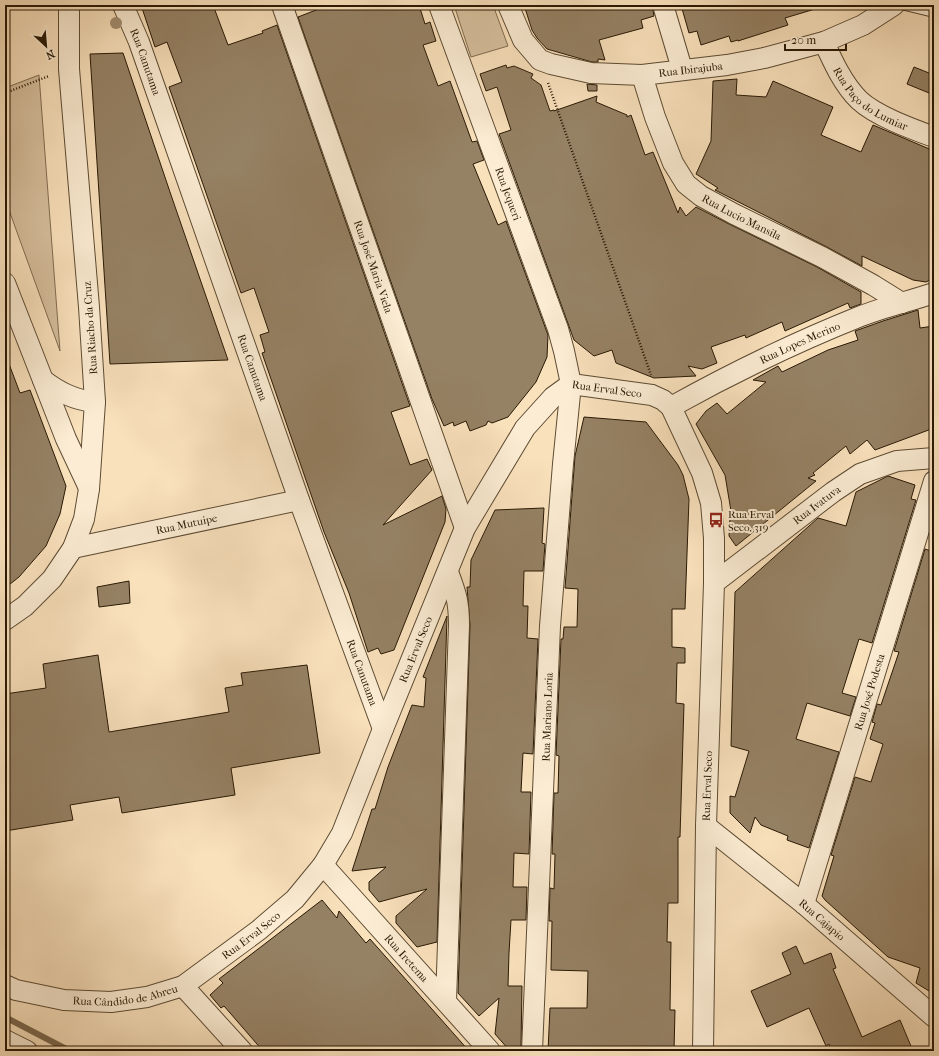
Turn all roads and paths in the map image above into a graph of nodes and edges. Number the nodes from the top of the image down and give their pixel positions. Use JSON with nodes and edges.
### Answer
{"nodes":[{"id":1,"x":69,"y":5,"type":"edge"},
{"id":2,"x":124,"y":5,"type":"edge"},
{"id":3,"x":282,"y":5,"type":"edge"},
{"id":4,"x":439,"y":5,"type":"edge"},
{"id":5,"x":508,"y":5,"type":"edge"},
{"id":6,"x":663,"y":5,"type":"edge"},
{"id":7,"x":894,"y":5,"type":"edge"},
{"id":8,"x":905,"y":5,"type":"edge"},
{"id":9,"x":934,"y":12,"type":"edge"},
{"id":10,"x":824,"y":42,"type":"junction"},
{"id":11,"x":540,"y":60,"type":"junction"},
{"id":12,"x":69,"y":69,"type":"junction"},
{"id":13,"x":682,"y":69,"type":"junction"},
{"id":14,"x":642,"y":75,"type":"junction"},
{"id":15,"x":5,"y":94,"type":"edge"},
{"id":16,"x":934,"y":137,"type":"edge"},
{"id":17,"x":5,"y":283,"type":"edge"},
{"id":18,"x":934,"y":293,"type":"edge"},
{"id":19,"x":902,"y":303,"type":"junction"},
{"id":20,"x":43,"y":380,"type":"junction"},
{"id":21,"x":571,"y":384,"type":"junction"},
{"id":22,"x":652,"y":395,"type":"junction"},
{"id":23,"x":94,"y":402,"type":"junction"},
{"id":24,"x":671,"y":407,"type":"junction"},
{"id":25,"x":934,"y":458,"type":"edge"},
{"id":26,"x":934,"y":481,"type":"edge"},
{"id":27,"x":89,"y":489,"type":"junction"},
{"id":28,"x":299,"y":500,"type":"junction"},
{"id":29,"x":465,"y":528,"type":"junction"},
{"id":30,"x":74,"y":548,"type":"junction"},
{"id":31,"x":448,"y":572,"type":"junction"},
{"id":32,"x":714,"y":583,"type":"junction"},
{"id":33,"x":5,"y":620,"type":"edge"},
{"id":34,"x":383,"y":729,"type":"junction"},
{"id":35,"x":706,"y":826,"type":"junction"},
{"id":36,"x":323,"y":865,"type":"junction"},
{"id":37,"x":804,"y":904,"type":"junction"},
{"id":38,"x":5,"y":985,"type":"edge"},
{"id":39,"x":183,"y":986,"type":"junction"},
{"id":40,"x":446,"y":1001,"type":"junction"},
{"id":41,"x":934,"y":1017,"type":"edge"},
{"id":42,"x":5,"y":1040,"type":"edge"},
{"id":43,"x":27,"y":1051,"type":"edge"},
{"id":44,"x":242,"y":1051,"type":"edge"},
{"id":45,"x":490,"y":1051,"type":"edge"},
{"id":46,"x":532,"y":1051,"type":"edge"},
{"id":47,"x":703,"y":1051,"type":"edge"}],
"edges":[{"from":1,"to":12,"type":"street","name":"Rua Riacho da Cruz"},
{"from":2,"to":28,"type":"street","name":"Rua Canutama"},
{"from":3,"to":29,"type":"street","name":"Rua José Maria Viela"},
{"from":4,"to":21,"type":"street","name":"Rua Jequeri"},
{"from":5,"to":11,"type":"street"},
{"from":6,"to":13,"type":"street"},
{"from":7,"to":10,"type":"street","name":"Rua Ibirajuba"},
{"from":8,"to":9,"type":"lane"},
{"from":10,"to":13,"type":"street","name":"Rua Ibirajuba"},
{"from":10,"to":16,"type":"street","name":"Rua Paço do Lumiar"},
{"from":11,"to":14,"type":"street","name":"Rua Ibirajuba"},
{"from":11,"to":22,"type":"path"},
{"from":12,"to":15,"type":"path"},
{"from":12,"to":23,"type":"street","name":"Rua Riacho da Cruz"},
{"from":13,"to":14,"type":"street","name":"Rua Ibirajuba"},
{"from":14,"to":19,"type":"street","name":"Rua Lucio Mansila"},
{"from":17,"to":20,"type":"street"},
{"from":18,"to":19,"type":"street","name":"Rua Lopes Merino"},
{"from":19,"to":24,"type":"street","name":"Rua Lopes Merino"},
{"from":20,"to":23,"type":"street"},
{"from":20,"to":27,"type":"street"},
{"from":21,"to":22,"type":"street","name":"Rua Erval Seco"},
{"from":21,"to":29,"type":"street","name":"Rua Erval Seco"},
{"from":21,"to":46,"type":"street","name":"Rua Mariano Loria"},
{"from":22,"to":24,"type":"street","name":"Rua Erval Seco"},
{"from":23,"to":27,"type":"street","name":"Rua Riacho da Cruz"},
{"from":24,"to":32,"type":"street","name":"Rua Erval Seco"},
{"from":25,"to":32,"type":"street","name":"Rua Ivatuva"},
{"from":26,"to":37,"type":"street","name":"Rua José Podesta"},
{"from":27,"to":30,"type":"street","name":"Rua Riacho da Cruz"},
{"from":28,"to":30,"type":"street","name":"Rua Mutuipe"},
{"from":28,"to":34,"type":"street","name":"Rua Canutama"},
{"from":29,"to":31,"type":"street","name":"Rua Erval Seco"},
{"from":30,"to":33,"type":"street","name":"Rua Riacho da Cruz"},
{"from":31,"to":34,"type":"street","name":"Rua Erval Seco"},
{"from":31,"to":40,"type":"street"},
{"from":32,"to":35,"type":"street","name":"Rua Erval Seco"},
{"from":34,"to":36,"type":"street","name":"Rua Erval Seco"},
{"from":35,"to":37,"type":"street","name":"Rua Cajapio"},
{"from":35,"to":47,"type":"street","name":"Rua Erval Seco"},
{"from":36,"to":39,"type":"street","name":"Rua Erval Seco"},
{"from":36,"to":40,"type":"street","name":"Rua Iretema"},
{"from":37,"to":41,"type":"street","name":"Rua Cajapio"},
{"from":38,"to":39,"type":"street","name":"Rua Cândido de Abreu"},
{"from":39,"to":44,"type":"street","name":"Rua Cândido de Abreu"},
{"from":40,"to":45,"type":"street","name":"Rua Iretema"},
{"from":42,"to":43,"type":"street"}]}
